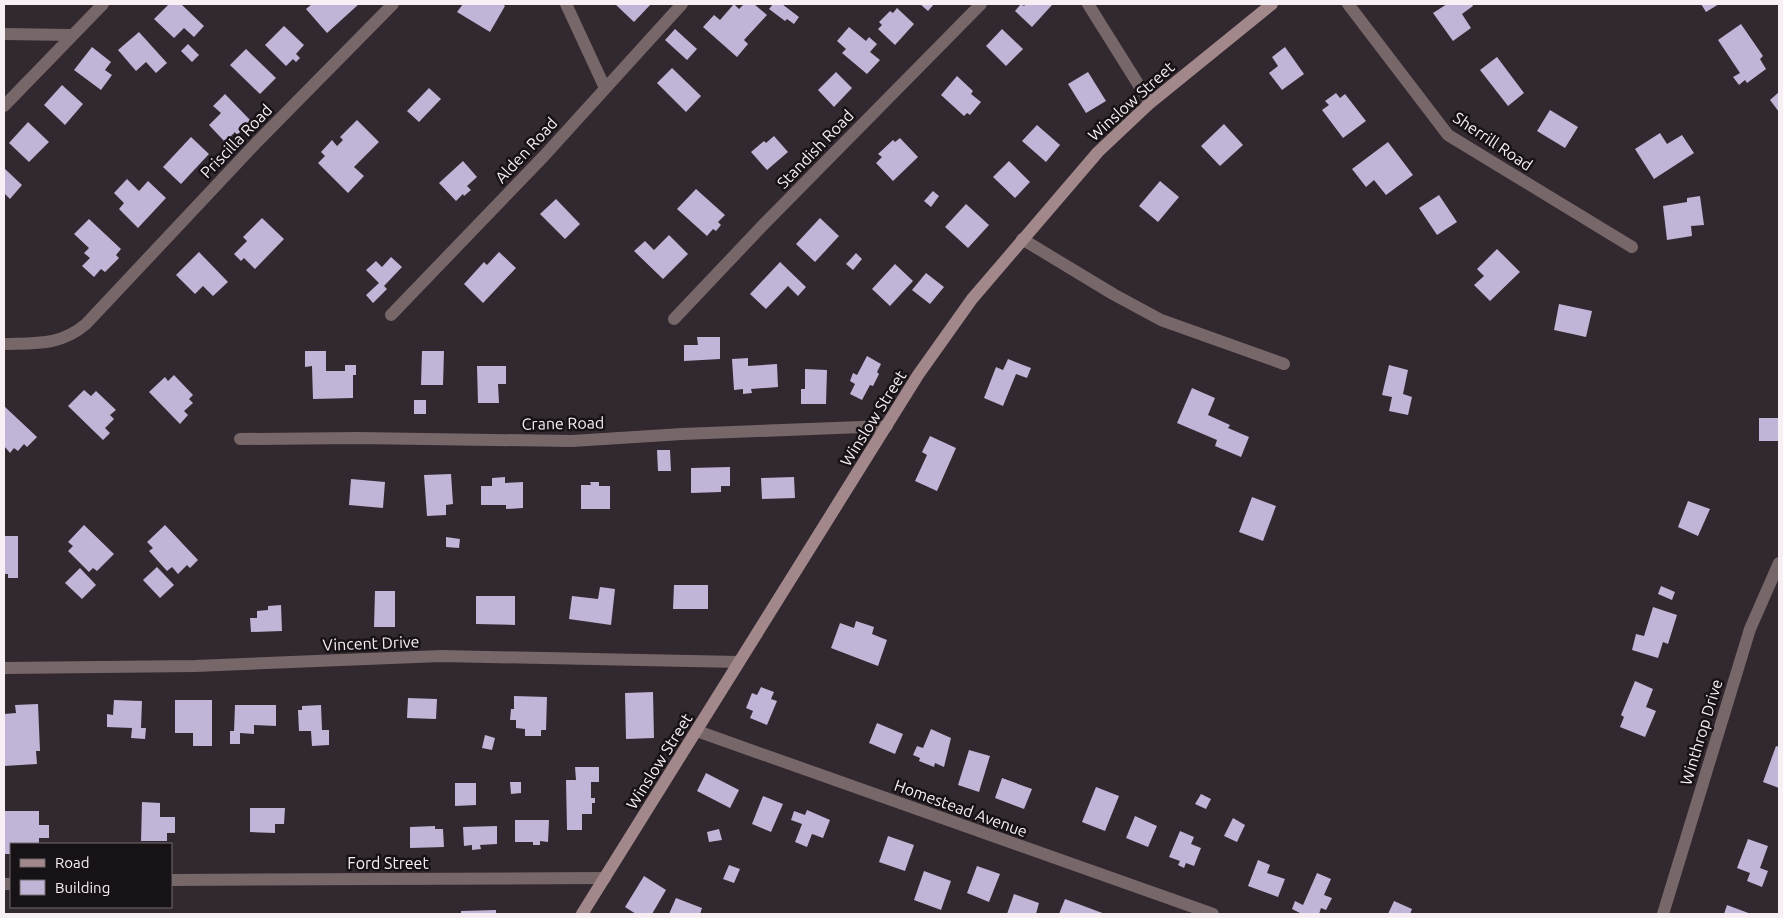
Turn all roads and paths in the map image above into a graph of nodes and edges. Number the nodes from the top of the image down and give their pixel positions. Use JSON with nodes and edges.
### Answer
{"nodes":[{"id":1,"x":102,"y":4,"type":"edge"},
{"id":2,"x":393,"y":4,"type":"edge"},
{"id":3,"x":566,"y":4,"type":"edge"},
{"id":4,"x":682,"y":4,"type":"edge"},
{"id":5,"x":980,"y":4,"type":"edge"},
{"id":6,"x":1088,"y":4,"type":"edge"},
{"id":7,"x":1272,"y":4,"type":"edge"},
{"id":8,"x":1348,"y":4,"type":"edge"},
{"id":9,"x":4,"y":34,"type":"edge"},
{"id":10,"x":72,"y":36,"type":"junction"},
{"id":11,"x":605,"y":88,"type":"junction"},
{"id":12,"x":1150,"y":103,"type":"junction"},
{"id":13,"x":4,"y":106,"type":"edge"},
{"id":14,"x":1022,"y":239,"type":"junction"},
{"id":15,"x":1632,"y":247,"type":"dead end"},
{"id":16,"x":391,"y":315,"type":"dead end"},
{"id":17,"x":674,"y":319,"type":"dead end"},
{"id":18,"x":4,"y":344,"type":"edge"},
{"id":19,"x":1284,"y":364,"type":"dead end"},
{"id":20,"x":887,"y":426,"type":"junction"},
{"id":21,"x":240,"y":439,"type":"dead end"},
{"id":22,"x":1779,"y":563,"type":"edge"},
{"id":23,"x":740,"y":662,"type":"junction"},
{"id":24,"x":4,"y":668,"type":"edge"},
{"id":25,"x":697,"y":731,"type":"junction"},
{"id":26,"x":605,"y":878,"type":"junction"},
{"id":27,"x":172,"y":880,"type":"edge"},
{"id":28,"x":582,"y":914,"type":"edge"},
{"id":29,"x":1213,"y":914,"type":"edge"},
{"id":30,"x":1663,"y":914,"type":"edge"}],
"edges":[{"from":1,"to":10,"type":"street"},
{"from":2,"to":18,"type":"street","name":"Priscilla Road"},
{"from":3,"to":11,"type":"street"},
{"from":4,"to":11,"type":"street","name":"Alden Road"},
{"from":5,"to":17,"type":"street","name":"Standish Road"},
{"from":6,"to":12,"type":"street"},
{"from":7,"to":12,"type":"street","name":"Winslow Street"},
{"from":8,"to":15,"type":"street","name":"Sherrill Road"},
{"from":9,"to":10,"type":"street"},
{"from":10,"to":13,"type":"street"},
{"from":11,"to":16,"type":"street","name":"Alden Road"},
{"from":12,"to":14,"type":"street","name":"Winslow Street"},
{"from":14,"to":19,"type":"street"},
{"from":14,"to":20,"type":"street","name":"Winslow Street"},
{"from":20,"to":21,"type":"street","name":"Crane Road"},
{"from":20,"to":23,"type":"street","name":"Winslow Street"},
{"from":22,"to":30,"type":"street","name":"Winthrop Drive"},
{"from":23,"to":24,"type":"street","name":"Vincent Drive"},
{"from":23,"to":25,"type":"street","name":"Winslow Street"},
{"from":25,"to":26,"type":"street","name":"Winslow Street"},
{"from":25,"to":29,"type":"street","name":"Homestead Avenue"},
{"from":26,"to":27,"type":"street","name":"Ford Street"},
{"from":26,"to":28,"type":"street","name":"Winslow Street"}]}
